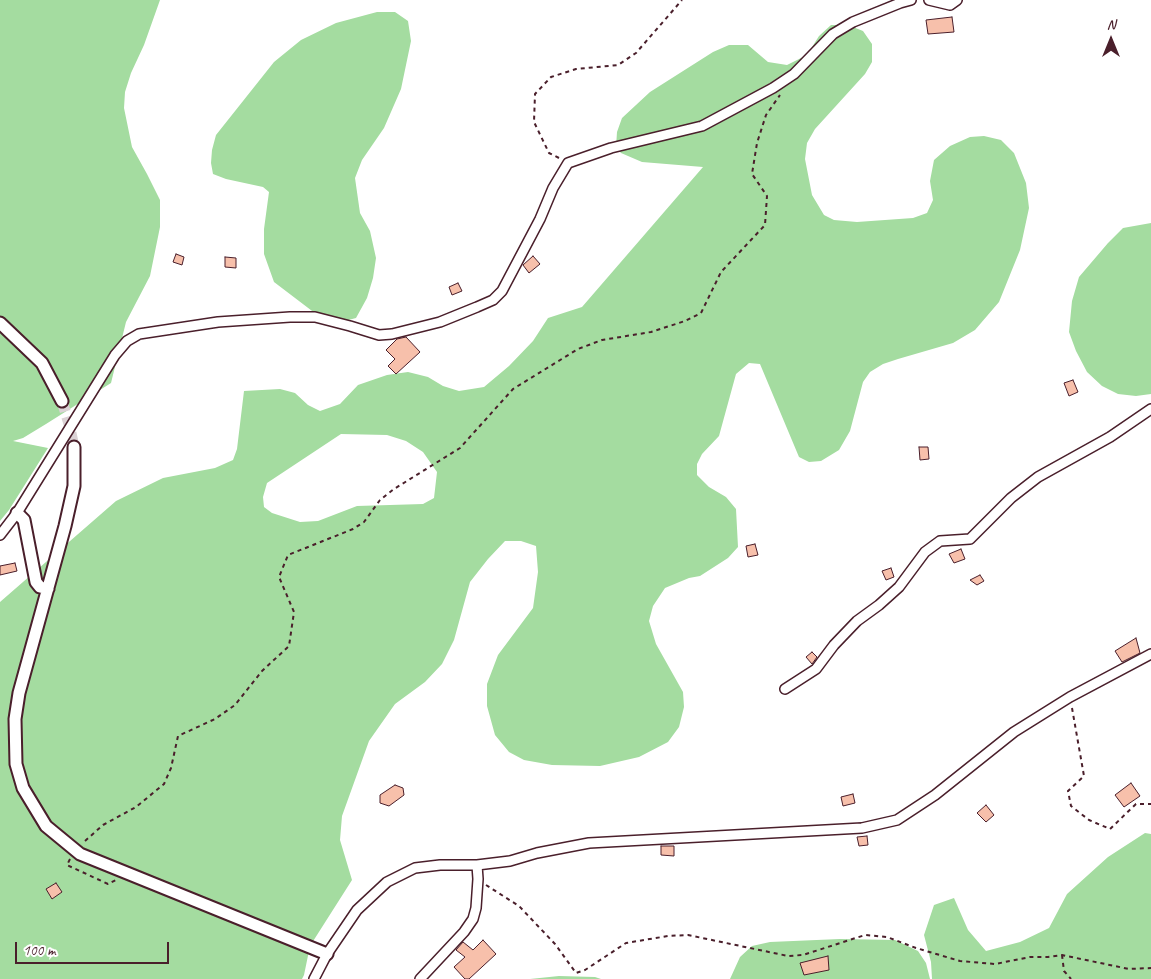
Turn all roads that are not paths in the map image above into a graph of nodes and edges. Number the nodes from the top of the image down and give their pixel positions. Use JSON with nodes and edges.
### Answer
{"nodes":[{"id":1,"x":911,"y":0,"type":"edge"},
{"id":2,"x":929,"y":0,"type":"edge"},
{"id":3,"x":957,"y":0,"type":"edge"},
{"id":4,"x":0,"y":323,"type":"edge"},
{"id":5,"x":62,"y":401,"type":"tunnel mouth"},
{"id":6,"x":1151,"y":410,"type":"edge"},
{"id":7,"x":74,"y":447,"type":"tunnel mouth"},
{"id":8,"x":17,"y":513,"type":"junction"},
{"id":9,"x":0,"y":535,"type":"edge"},
{"id":10,"x":48,"y":589,"type":"junction"},
{"id":11,"x":1151,"y":654,"type":"edge"},
{"id":12,"x":785,"y":689,"type":"dead end"},
{"id":13,"x":477,"y":864,"type":"junction"},
{"id":14,"x":328,"y":954,"type":"junction"},
{"id":15,"x":314,"y":979,"type":"edge"},
{"id":16,"x":420,"y":979,"type":"edge"}],
"edges":[{"from":1,"to":8,"type":"street"},
{"from":2,"to":3,"type":"street"},
{"from":4,"to":5,"type":"street"},
{"from":6,"to":12,"type":"street"},
{"from":7,"to":10,"type":"street"},
{"from":8,"to":9,"type":"street"},
{"from":8,"to":10,"type":"street"},
{"from":10,"to":14,"type":"street"},
{"from":11,"to":13,"type":"street"},
{"from":13,"to":14,"type":"street"},
{"from":13,"to":16,"type":"street"},
{"from":14,"to":15,"type":"street"}]}
